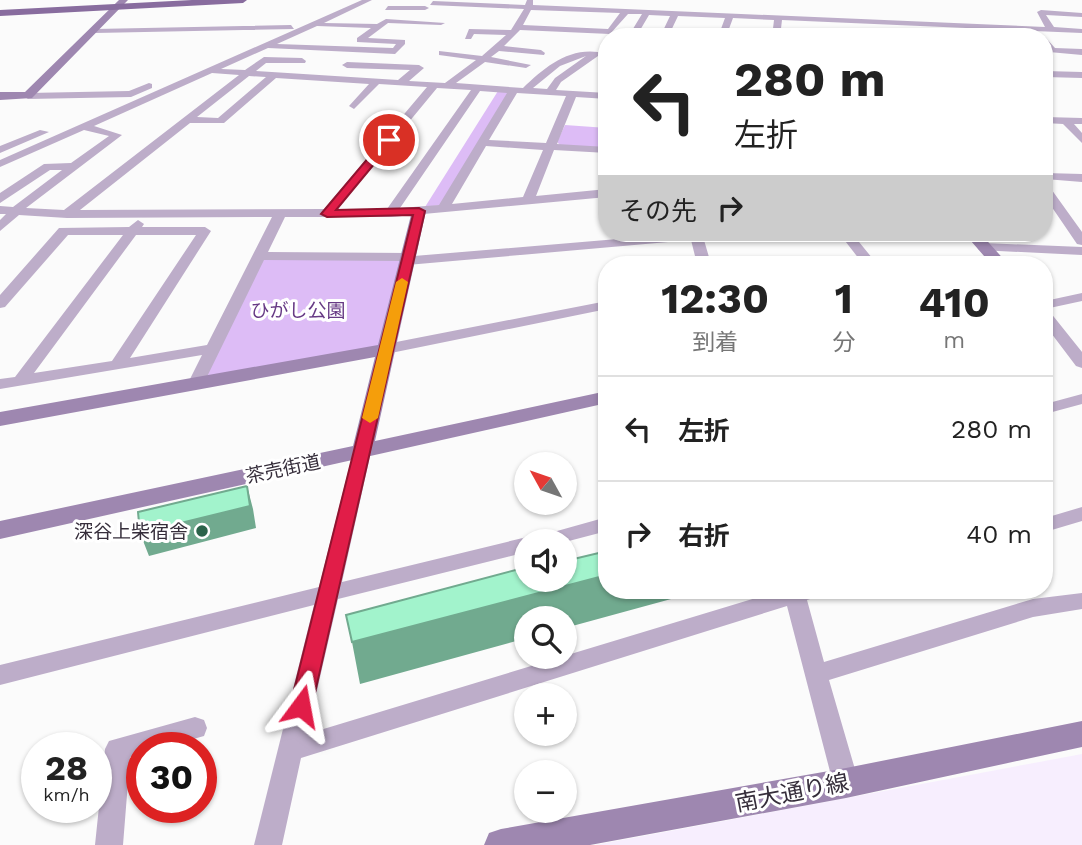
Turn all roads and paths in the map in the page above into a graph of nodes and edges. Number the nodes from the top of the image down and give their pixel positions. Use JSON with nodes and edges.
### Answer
{"nodes":[{"id":1,"x":243,"y":0,"type":"edge"},
{"id":2,"x":352,"y":0,"type":"edge"},
{"id":3,"x":368,"y":0,"type":"edge"},
{"id":4,"x":609,"y":0,"type":"edge"},
{"id":5,"x":656,"y":0,"type":"edge"},
{"id":6,"x":121,"y":3,"type":"edge"},
{"id":7,"x":428,"y":4,"type":"edge"},
{"id":8,"x":529,"y":4,"type":"edge"},
{"id":9,"x":388,"y":8,"type":"dead end"},
{"id":10,"x":579,"y":10,"type":"junction"},
{"id":11,"x":614,"y":11,"type":"junction"},
{"id":12,"x":625,"y":12,"type":"junction"},
{"id":13,"x":647,"y":12,"type":"junction"},
{"id":14,"x":880,"y":12,"type":"dead end"},
{"id":15,"x":0,"y":13,"type":"edge"},
{"id":16,"x":658,"y":13,"type":"junction"},
{"id":17,"x":675,"y":13,"type":"junction"},
{"id":18,"x":730,"y":15,"type":"junction"},
{"id":19,"x":1082,"y":15,"type":"edge"},
{"id":20,"x":778,"y":17,"type":"junction"},
{"id":21,"x":410,"y":21,"type":"junction"},
{"id":22,"x":440,"y":23,"type":"dead end"},
{"id":23,"x":883,"y":23,"type":"junction"},
{"id":24,"x":896,"y":23,"type":"junction"},
{"id":25,"x":314,"y":24,"type":"junction"},
{"id":26,"x":378,"y":26,"type":"junction"},
{"id":27,"x":291,"y":27,"type":"junction"},
{"id":28,"x":978,"y":27,"type":"joint"},
{"id":29,"x":613,"y":28,"type":"edge"},
{"id":30,"x":637,"y":28,"type":"edge"},
{"id":31,"x":668,"y":28,"type":"edge"},
{"id":32,"x":725,"y":28,"type":"edge"},
{"id":33,"x":777,"y":28,"type":"edge"},
{"id":34,"x":897,"y":28,"type":"edge"},
{"id":35,"x":986,"y":28,"type":"edge"},
{"id":36,"x":1050,"y":28,"type":"edge"},
{"id":37,"x":563,"y":29,"type":"junction"},
{"id":38,"x":1053,"y":30,"type":"edge"},
{"id":39,"x":95,"y":31,"type":"junction"},
{"id":40,"x":583,"y":31,"type":"junction"},
{"id":41,"x":513,"y":32,"type":"junction"},
{"id":42,"x":598,"y":32,"type":"edge"},
{"id":43,"x":1082,"y":32,"type":"edge"},
{"id":44,"x":468,"y":37,"type":"dead end"},
{"id":45,"x":536,"y":38,"type":"dead end"},
{"id":46,"x":359,"y":40,"type":"junction"},
{"id":47,"x":576,"y":41,"type":"dead end"},
{"id":48,"x":455,"y":42,"type":"dead end"},
{"id":49,"x":477,"y":43,"type":"dead end"},
{"id":50,"x":494,"y":45,"type":"junction"},
{"id":51,"x":267,"y":46,"type":"junction"},
{"id":52,"x":316,"y":48,"type":"junction"},
{"id":53,"x":1053,"y":50,"type":"edge"},
{"id":54,"x":541,"y":52,"type":"dead end"},
{"id":55,"x":1082,"y":52,"type":"edge"},
{"id":56,"x":442,"y":53,"type":"dead end"},
{"id":57,"x":483,"y":58,"type":"junction"},
{"id":58,"x":302,"y":61,"type":"junction"},
{"id":59,"x":347,"y":65,"type":"dead end"},
{"id":60,"x":526,"y":65,"type":"dead end"},
{"id":61,"x":371,"y":66,"type":"junction"},
{"id":62,"x":211,"y":70,"type":"junction"},
{"id":63,"x":250,"y":73,"type":"junction"},
{"id":64,"x":1053,"y":74,"type":"edge"},
{"id":65,"x":275,"y":75,"type":"junction"},
{"id":66,"x":289,"y":75,"type":"junction"},
{"id":67,"x":1082,"y":75,"type":"edge"},
{"id":68,"x":361,"y":78,"type":"junction"},
{"id":69,"x":379,"y":80,"type":"junction"},
{"id":70,"x":402,"y":82,"type":"junction"},
{"id":71,"x":435,"y":84,"type":"junction"},
{"id":72,"x":449,"y":84,"type":"junction"},
{"id":73,"x":478,"y":87,"type":"junction"},
{"id":74,"x":513,"y":91,"type":"junction"},
{"id":75,"x":525,"y":91,"type":"junction"},
{"id":76,"x":549,"y":93,"type":"junction"},
{"id":77,"x":131,"y":94,"type":"junction"},
{"id":78,"x":572,"y":94,"type":"junction"},
{"id":79,"x":598,"y":95,"type":"edge"},
{"id":80,"x":0,"y":96,"type":"edge"},
{"id":81,"x":28,"y":96,"type":"junction"},
{"id":82,"x":354,"y":106,"type":"dead end"},
{"id":83,"x":189,"y":120,"type":"junction"},
{"id":84,"x":1053,"y":120,"type":"edge"},
{"id":85,"x":1066,"y":121,"type":"junction"},
{"id":86,"x":1082,"y":121,"type":"edge"},
{"id":87,"x":84,"y":127,"type":"junction"},
{"id":88,"x":1082,"y":140,"type":"edge"},
{"id":89,"x":483,"y":143,"type":"junction"},
{"id":90,"x":552,"y":146,"type":"junction"},
{"id":91,"x":598,"y":149,"type":"edge"},
{"id":92,"x":0,"y":150,"type":"edge"},
{"id":93,"x":0,"y":164,"type":"edge"},
{"id":94,"x":76,"y":167,"type":"junction"},
{"id":95,"x":1053,"y":176,"type":"edge"},
{"id":96,"x":1082,"y":178,"type":"edge"},
{"id":97,"x":598,"y":195,"type":"edge"},
{"id":98,"x":0,"y":199,"type":"edge"},
{"id":99,"x":1053,"y":201,"type":"edge"},
{"id":100,"x":527,"y":202,"type":"junction"},
{"id":101,"x":0,"y":209,"type":"edge"},
{"id":102,"x":443,"y":209,"type":"junction"},
{"id":103,"x":18,"y":210,"type":"junction"},
{"id":104,"x":419,"y":211,"type":"junction"},
{"id":105,"x":1053,"y":212,"type":"edge"},
{"id":106,"x":1061,"y":212,"type":"junction"},
{"id":107,"x":146,"y":213,"type":"junction"},
{"id":108,"x":391,"y":213,"type":"junction"},
{"id":109,"x":67,"y":214,"type":"junction"},
{"id":110,"x":280,"y":214,"type":"junction"},
{"id":111,"x":327,"y":214,"type":"junction"},
{"id":112,"x":0,"y":227,"type":"edge"},
{"id":113,"x":135,"y":229,"type":"junction"},
{"id":114,"x":1082,"y":241,"type":"edge"},
{"id":115,"x":605,"y":242,"type":"edge"},
{"id":116,"x":852,"y":242,"type":"edge"},
{"id":117,"x":980,"y":242,"type":"edge"},
{"id":118,"x":984,"y":247,"type":"junction"},
{"id":119,"x":1082,"y":251,"type":"edge"},
{"id":120,"x":260,"y":256,"type":"junction"},
{"id":121,"x":864,"y":256,"type":"edge"},
{"id":122,"x":992,"y":256,"type":"edge"},
{"id":123,"x":408,"y":259,"type":"junction"},
{"id":124,"x":1082,"y":298,"type":"edge"},
{"id":125,"x":1053,"y":303,"type":"edge"},
{"id":126,"x":0,"y":304,"type":"edge"},
{"id":127,"x":598,"y":307,"type":"edge"},
{"id":128,"x":1053,"y":325,"type":"edge"},
{"id":129,"x":212,"y":349,"type":"junction"},
{"id":130,"x":386,"y":349,"type":"junction"},
{"id":131,"x":1081,"y":359,"type":"edge"},
{"id":132,"x":118,"y":364,"type":"junction"},
{"id":133,"x":20,"y":381,"type":"junction"},
{"id":134,"x":0,"y":384,"type":"edge"},
{"id":135,"x":195,"y":385,"type":"junction"},
{"id":136,"x":598,"y":399,"type":"edge"},
{"id":137,"x":1082,"y":399,"type":"edge"},
{"id":138,"x":1053,"y":407,"type":"edge"},
{"id":139,"x":0,"y":419,"type":"edge"},
{"id":140,"x":362,"y":452,"type":"junction"},
{"id":141,"x":1082,"y":514,"type":"edge"},
{"id":142,"x":1053,"y":523,"type":"edge"},
{"id":143,"x":598,"y":526,"type":"edge"},
{"id":144,"x":0,"y":530,"type":"edge"},
{"id":145,"x":577,"y":532,"type":"edge"},
{"id":146,"x":514,"y":547,"type":"edge"},
{"id":147,"x":327,"y":595,"type":"junction"},
{"id":148,"x":774,"y":599,"type":"edge"},
{"id":149,"x":802,"y":599,"type":"edge"},
{"id":150,"x":1082,"y":601,"type":"edge"},
{"id":151,"x":816,"y":674,"type":"junction"},
{"id":152,"x":0,"y":675,"type":"edge"},
{"id":153,"x":195,"y":728,"type":"dead end"},
{"id":154,"x":1082,"y":734,"type":"edge"},
{"id":155,"x":291,"y":750,"type":"junction"},
{"id":156,"x":846,"y":782,"type":"junction"},
{"id":157,"x":109,"y":845,"type":"edge"},
{"id":158,"x":268,"y":845,"type":"edge"},
{"id":159,"x":501,"y":845,"type":"edge"}],
"edges":[{"from":1,"to":6,"type":"main road"},
{"from":2,"to":27,"type":"street"},
{"from":3,"to":25,"type":"street"},
{"from":4,"to":11,"type":"street"},
{"from":5,"to":16,"type":"street"},
{"from":6,"to":15,"type":"main road"},
{"from":6,"to":39,"type":"street"},
{"from":7,"to":8,"type":"street"},
{"from":7,"to":9,"type":"street"},
{"from":7,"to":21,"type":"street"},
{"from":8,"to":10,"type":"street"},
{"from":8,"to":41,"type":"street"},
{"from":10,"to":11,"type":"street"},
{"from":10,"to":37,"type":"street"},
{"from":11,"to":12,"type":"street"},
{"from":12,"to":13,"type":"street"},
{"from":12,"to":29,"type":"street"},
{"from":13,"to":16,"type":"street"},
{"from":13,"to":30,"type":"street"},
{"from":14,"to":23,"type":"street"},
{"from":16,"to":17,"type":"street"},
{"from":17,"to":18,"type":"street"},
{"from":17,"to":31,"type":"street"},
{"from":18,"to":20,"type":"street"},
{"from":18,"to":32,"type":"street"},
{"from":19,"to":36,"type":"street"},
{"from":20,"to":23,"type":"street"},
{"from":20,"to":33,"type":"street"},
{"from":21,"to":22,"type":"street"},
{"from":21,"to":26,"type":"street"},
{"from":23,"to":24,"type":"street"},
{"from":24,"to":28,"type":"street"},
{"from":24,"to":34,"type":"street"},
{"from":25,"to":26,"type":"street"},
{"from":25,"to":51,"type":"street"},
{"from":26,"to":46,"type":"street"},
{"from":27,"to":39,"type":"street"},
{"from":27,"to":77,"type":"street"},
{"from":28,"to":35,"type":"street"},
{"from":37,"to":40,"type":"street"},
{"from":37,"to":41,"type":"street"},
{"from":38,"to":43,"type":"street"},
{"from":39,"to":81,"type":"street"},
{"from":40,"to":42,"type":"street"},
{"from":40,"to":47,"type":"street"},
{"from":41,"to":44,"type":"street"},
{"from":41,"to":45,"type":"street"},
{"from":41,"to":50,"type":"street"},
{"from":46,"to":52,"type":"street"},
{"from":46,"to":52,"type":"street"},
{"from":48,"to":49,"type":"street"},
{"from":50,"to":54,"type":"street"},
{"from":50,"to":57,"type":"street"},
{"from":51,"to":52,"type":"street"},
{"from":51,"to":62,"type":"street"},
{"from":52,"to":58,"type":"street"},
{"from":53,"to":55,"type":"street"},
{"from":56,"to":57,"type":"street"},
{"from":57,"to":60,"type":"street"},
{"from":57,"to":72,"type":"street"},
{"from":58,"to":63,"type":"street"},
{"from":58,"to":66,"type":"street"},
{"from":59,"to":61,"type":"street"},
{"from":61,"to":68,"type":"street"},
{"from":61,"to":70,"type":"street"},
{"from":62,"to":63,"type":"street"},
{"from":62,"to":87,"type":"street"},
{"from":63,"to":65,"type":"street"},
{"from":63,"to":83,"type":"street"},
{"from":64,"to":67,"type":"street"},
{"from":65,"to":66,"type":"street"},
{"from":65,"to":83,"type":"street"},
{"from":66,"to":68,"type":"street"},
{"from":68,"to":69,"type":"street"},
{"from":69,"to":70,"type":"street"},
{"from":69,"to":82,"type":"street"},
{"from":70,"to":71,"type":"street"},
{"from":71,"to":72,"type":"street"},
{"from":71,"to":111,"type":"street"},
{"from":72,"to":73,"type":"street"},
{"from":73,"to":74,"type":"street"},
{"from":73,"to":108,"type":"street"},
{"from":74,"to":75,"type":"street"},
{"from":74,"to":89,"type":"street"},
{"from":75,"to":76,"type":"street"},
{"from":75,"to":76,"type":"street"},
{"from":76,"to":78,"type":"street"},
{"from":77,"to":81,"type":"street"},
{"from":77,"to":92,"type":"street"},
{"from":78,"to":79,"type":"street"},
{"from":78,"to":90,"type":"street"},
{"from":80,"to":81,"type":"street"},
{"from":83,"to":109,"type":"street"},
{"from":84,"to":85,"type":"street"},
{"from":85,"to":86,"type":"street"},
{"from":85,"to":88,"type":"street"},
{"from":87,"to":93,"type":"street"},
{"from":87,"to":94,"type":"street"},
{"from":89,"to":90,"type":"street"},
{"from":89,"to":102,"type":"street"},
{"from":90,"to":91,"type":"street"},
{"from":90,"to":100,"type":"street"},
{"from":94,"to":98,"type":"street"},
{"from":94,"to":103,"type":"street"},
{"from":95,"to":96,"type":"street"},
{"from":97,"to":100,"type":"street"},
{"from":99,"to":106,"type":"street"},
{"from":100,"to":102,"type":"street"},
{"from":101,"to":103,"type":"street"},
{"from":102,"to":104,"type":"street"},
{"from":103,"to":109,"type":"street"},
{"from":103,"to":112,"type":"street"},
{"from":104,"to":108,"type":"street"},
{"from":104,"to":123,"type":"street"},
{"from":105,"to":106,"type":"street"},
{"from":106,"to":114,"type":"street"},
{"from":107,"to":109,"type":"street"},
{"from":107,"to":110,"type":"street"},
{"from":107,"to":113,"type":"street"},
{"from":108,"to":111,"type":"street"},
{"from":110,"to":111,"type":"street"},
{"from":110,"to":120,"type":"street"},
{"from":113,"to":126,"type":"street"},
{"from":113,"to":132,"type":"street"},
{"from":113,"to":133,"type":"street"},
{"from":115,"to":123,"type":"street"},
{"from":116,"to":121,"type":"street"},
{"from":117,"to":118,"type":"street"},
{"from":118,"to":119,"type":"street"},
{"from":118,"to":122,"type":"street"},
{"from":120,"to":123,"type":"street"},
{"from":120,"to":129,"type":"street"},
{"from":123,"to":130,"type":"street"},
{"from":124,"to":125,"type":"street"},
{"from":127,"to":130,"type":"street"},
{"from":128,"to":131,"type":"street"},
{"from":129,"to":132,"type":"street"},
{"from":129,"to":135,"type":"street"},
{"from":130,"to":135,"type":"street"},
{"from":130,"to":140,"type":"street"},
{"from":132,"to":133,"type":"street"},
{"from":133,"to":134,"type":"street"},
{"from":135,"to":139,"type":"street"},
{"from":136,"to":140,"type":"street","name":"茶売街道"},
{"from":137,"to":138,"type":"street"},
{"from":140,"to":144,"type":"street","name":"茶売街道"},
{"from":140,"to":147,"type":"street"},
{"from":141,"to":142,"type":"street"},
{"from":143,"to":145,"type":"street"},
{"from":146,"to":147,"type":"street"},
{"from":147,"to":152,"type":"street"},
{"from":147,"to":155,"type":"street"},
{"from":148,"to":155,"type":"street"},
{"from":149,"to":151,"type":"street"},
{"from":150,"to":151,"type":"street"},
{"from":151,"to":156,"type":"street"},
{"from":153,"to":157,"type":"street"},
{"from":154,"to":156,"type":"street","name":"南大通り線"},
{"from":155,"to":158,"type":"street"},
{"from":156,"to":159,"type":"street","name":"南大通り線"}]}
